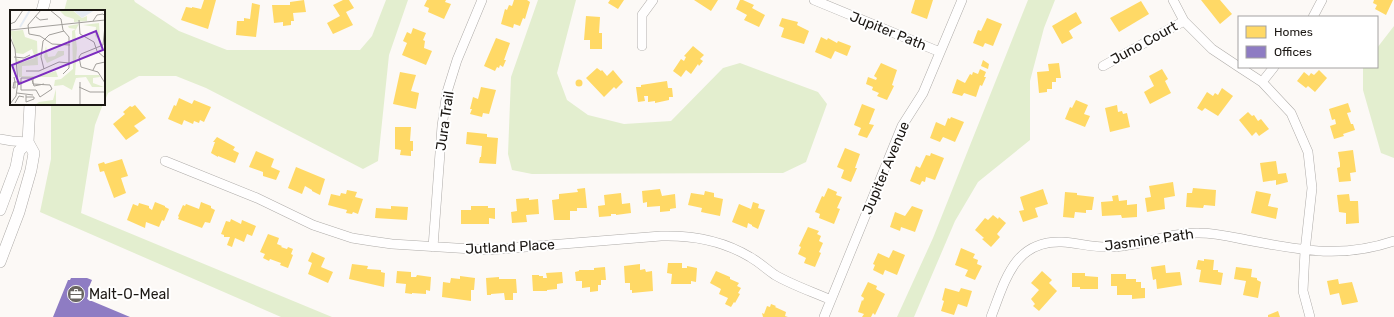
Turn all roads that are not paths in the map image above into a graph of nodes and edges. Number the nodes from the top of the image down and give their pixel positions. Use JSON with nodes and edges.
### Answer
{"nodes":[{"id":1,"x":45,"y":0,"type":"edge"},
{"id":2,"x":482,"y":0,"type":"edge"},
{"id":3,"x":653,"y":0,"type":"edge"},
{"id":4,"x":814,"y":0,"type":"edge"},
{"id":5,"x":962,"y":0,"type":"edge"},
{"id":6,"x":1172,"y":0,"type":"edge"},
{"id":7,"x":1322,"y":0,"type":"edge"},
{"id":8,"x":42,"y":10,"type":"edge"},
{"id":9,"x":1314,"y":16,"type":"edge"},
{"id":10,"x":1184,"y":20,"type":"junction"},
{"id":11,"x":642,"y":46,"type":"dead end"},
{"id":12,"x":940,"y":52,"type":"junction"},
{"id":13,"x":1103,"y":66,"type":"dead end"},
{"id":14,"x":1238,"y":66,"type":"edge"},
{"id":15,"x":1241,"y":68,"type":"edge"},
{"id":16,"x":1273,"y":68,"type":"edge"},
{"id":17,"x":1262,"y":82,"type":"junction"},
{"id":18,"x":30,"y":105,"type":"edge"},
{"id":19,"x":0,"y":139,"type":"edge"},
{"id":20,"x":28,"y":142,"type":"junction"},
{"id":21,"x":165,"y":161,"type":"dead end"},
{"id":22,"x":0,"y":210,"type":"edge"},
{"id":23,"x":1394,"y":241,"type":"edge"},
{"id":24,"x":433,"y":247,"type":"junction"},
{"id":25,"x":1305,"y":251,"type":"junction"},
{"id":26,"x":0,"y":262,"type":"edge"},
{"id":27,"x":832,"y":300,"type":"junction"},
{"id":28,"x":824,"y":317,"type":"edge"},
{"id":29,"x":991,"y":317,"type":"edge"},
{"id":30,"x":1310,"y":317,"type":"edge"}],
"edges":[{"from":1,"to":8,"type":"street"},
{"from":2,"to":24,"type":"street","name":"Jura Trail"},
{"from":3,"to":11,"type":"street"},
{"from":4,"to":12,"type":"street","name":"Jupiter Path"},
{"from":5,"to":12,"type":"street","name":"Jupiter Avenue"},
{"from":6,"to":10,"type":"street"},
{"from":7,"to":9,"type":"street"},
{"from":10,"to":13,"type":"street","name":"Juno Court"},
{"from":10,"to":14,"type":"street"},
{"from":12,"to":27,"type":"street","name":"Jupiter Avenue"},
{"from":15,"to":17,"type":"street"},
{"from":16,"to":17,"type":"street"},
{"from":17,"to":25,"type":"street"},
{"from":18,"to":20,"type":"street"},
{"from":19,"to":20,"type":"street"},
{"from":20,"to":22,"type":"street"},
{"from":20,"to":26,"type":"street"},
{"from":21,"to":24,"type":"street","name":"Jutland Place"},
{"from":23,"to":25,"type":"street","name":"Jasmine Path"},
{"from":24,"to":27,"type":"street","name":"Jutland Place"},
{"from":25,"to":29,"type":"street","name":"Jasmine Path"},
{"from":25,"to":30,"type":"street"},
{"from":27,"to":28,"type":"street","name":"Jupiter Avenue"}]}
